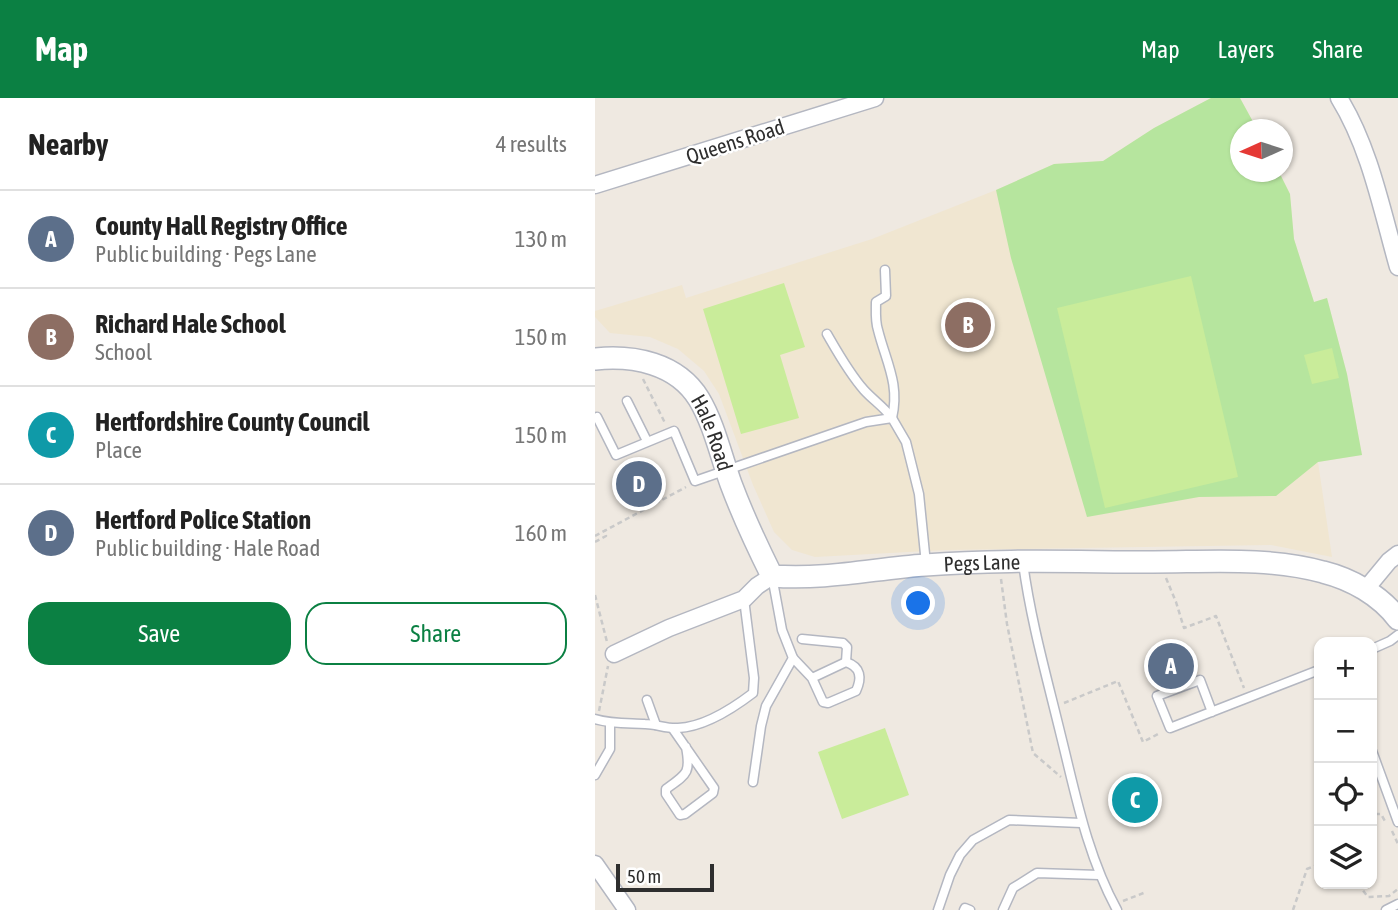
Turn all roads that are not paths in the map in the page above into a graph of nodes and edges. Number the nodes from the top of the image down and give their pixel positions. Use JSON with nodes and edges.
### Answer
{"nodes":[{"id":1,"x":1339,"y":98,"type":"edge"},
{"id":2,"x":865,"y":99,"type":"edge"},
{"id":3,"x":595,"y":185,"type":"edge"},
{"id":4,"x":1398,"y":267,"type":"edge"},
{"id":5,"x":885,"y":270,"type":"dead end"},
{"id":6,"x":827,"y":334,"type":"dead end"},
{"id":7,"x":595,"y":359,"type":"edge"},
{"id":8,"x":627,"y":401,"type":"dead end"},
{"id":9,"x":597,"y":417,"type":"dead end"},
{"id":10,"x":892,"y":418,"type":"junction"},
{"id":11,"x":647,"y":441,"type":"junction"},
{"id":12,"x":725,"y":468,"type":"junction"},
{"id":13,"x":1398,"y":554,"type":"edge"},
{"id":14,"x":1023,"y":562,"type":"junction"},
{"id":15,"x":926,"y":565,"type":"junction"},
{"id":16,"x":772,"y":576,"type":"junction"},
{"id":17,"x":1365,"y":590,"type":"junction"},
{"id":18,"x":744,"y":599,"type":"junction"},
{"id":19,"x":1398,"y":619,"type":"edge"},
{"id":20,"x":1398,"y":635,"type":"edge"},
{"id":21,"x":802,"y":639,"type":"dead end"},
{"id":22,"x":1377,"y":647,"type":"edge"},
{"id":23,"x":611,"y":653,"type":"road end"},
{"id":24,"x":793,"y":658,"type":"junction"},
{"id":25,"x":846,"y":662,"type":"junction"},
{"id":26,"x":1314,"y":672,"type":"edge"},
{"id":27,"x":812,"y":678,"type":"junction"},
{"id":28,"x":647,"y":700,"type":"dead end"},
{"id":29,"x":1212,"y":712,"type":"junction"},
{"id":30,"x":596,"y":720,"type":"edge"},
{"id":31,"x":610,"y":723,"type":"junction"},
{"id":32,"x":656,"y":725,"type":"junction"},
{"id":33,"x":673,"y":729,"type":"junction"},
{"id":34,"x":686,"y":747,"type":"junction"},
{"id":35,"x":1377,"y":762,"type":"edge"},
{"id":36,"x":595,"y":775,"type":"edge"},
{"id":37,"x":753,"y":782,"type":"dead end"},
{"id":38,"x":1394,"y":799,"type":"edge"},
{"id":39,"x":1081,"y":822,"type":"junction"},
{"id":40,"x":1398,"y":822,"type":"edge"},
{"id":41,"x":598,"y":875,"type":"edge"},
{"id":42,"x":1099,"y":875,"type":"junction"},
{"id":43,"x":1398,"y":904,"type":"edge"},
{"id":44,"x":627,"y":910,"type":"edge"},
{"id":45,"x":937,"y":910,"type":"edge"},
{"id":46,"x":1003,"y":910,"type":"edge"},
{"id":47,"x":1117,"y":910,"type":"edge"},
{"id":48,"x":1387,"y":910,"type":"edge"}],
"edges":[{"from":1,"to":4,"type":"street"},
{"from":2,"to":3,"type":"street","name":"Queens Road"},
{"from":5,"to":10,"type":"lane"},
{"from":6,"to":10,"type":"lane"},
{"from":7,"to":12,"type":"main road","name":"Hale Road"},
{"from":8,"to":11,"type":"lane"},
{"from":9,"to":11,"type":"lane"},
{"from":10,"to":12,"type":"lane"},
{"from":10,"to":15,"type":"lane"},
{"from":11,"to":12,"type":"lane"},
{"from":12,"to":16,"type":"main road","name":"Hale Road"},
{"from":13,"to":17,"type":"street"},
{"from":14,"to":15,"type":"main road","name":"Pegs Lane"},
{"from":14,"to":17,"type":"main road","name":"Pegs Lane"},
{"from":14,"to":39,"type":"lane"},
{"from":15,"to":16,"type":"main road","name":"Pegs Lane"},
{"from":16,"to":18,"type":"street"},
{"from":16,"to":24,"type":"lane"},
{"from":17,"to":19,"type":"main road","name":"Pegs Lane"},
{"from":18,"to":23,"type":"street"},
{"from":18,"to":33,"type":"lane"},
{"from":20,"to":22,"type":"lane"},
{"from":21,"to":25,"type":"lane"},
{"from":24,"to":27,"type":"lane"},
{"from":24,"to":37,"type":"lane"},
{"from":25,"to":27,"type":"lane"},
{"from":25,"to":27,"type":"lane"},
{"from":26,"to":29,"type":"lane"},
{"from":28,"to":32,"type":"lane"},
{"from":29,"to":29,"type":"lane"},
{"from":30,"to":31,"type":"lane"},
{"from":31,"to":32,"type":"lane"},
{"from":31,"to":36,"type":"lane"},
{"from":32,"to":33,"type":"lane"},
{"from":33,"to":34,"type":"lane"},
{"from":34,"to":34,"type":"lane"},
{"from":35,"to":38,"type":"lane"},
{"from":38,"to":40,"type":"lane"},
{"from":39,"to":42,"type":"lane"},
{"from":39,"to":45,"type":"lane"},
{"from":41,"to":44,"type":"street"},
{"from":42,"to":46,"type":"lane"},
{"from":42,"to":47,"type":"lane"},
{"from":43,"to":48,"type":"lane"}]}
